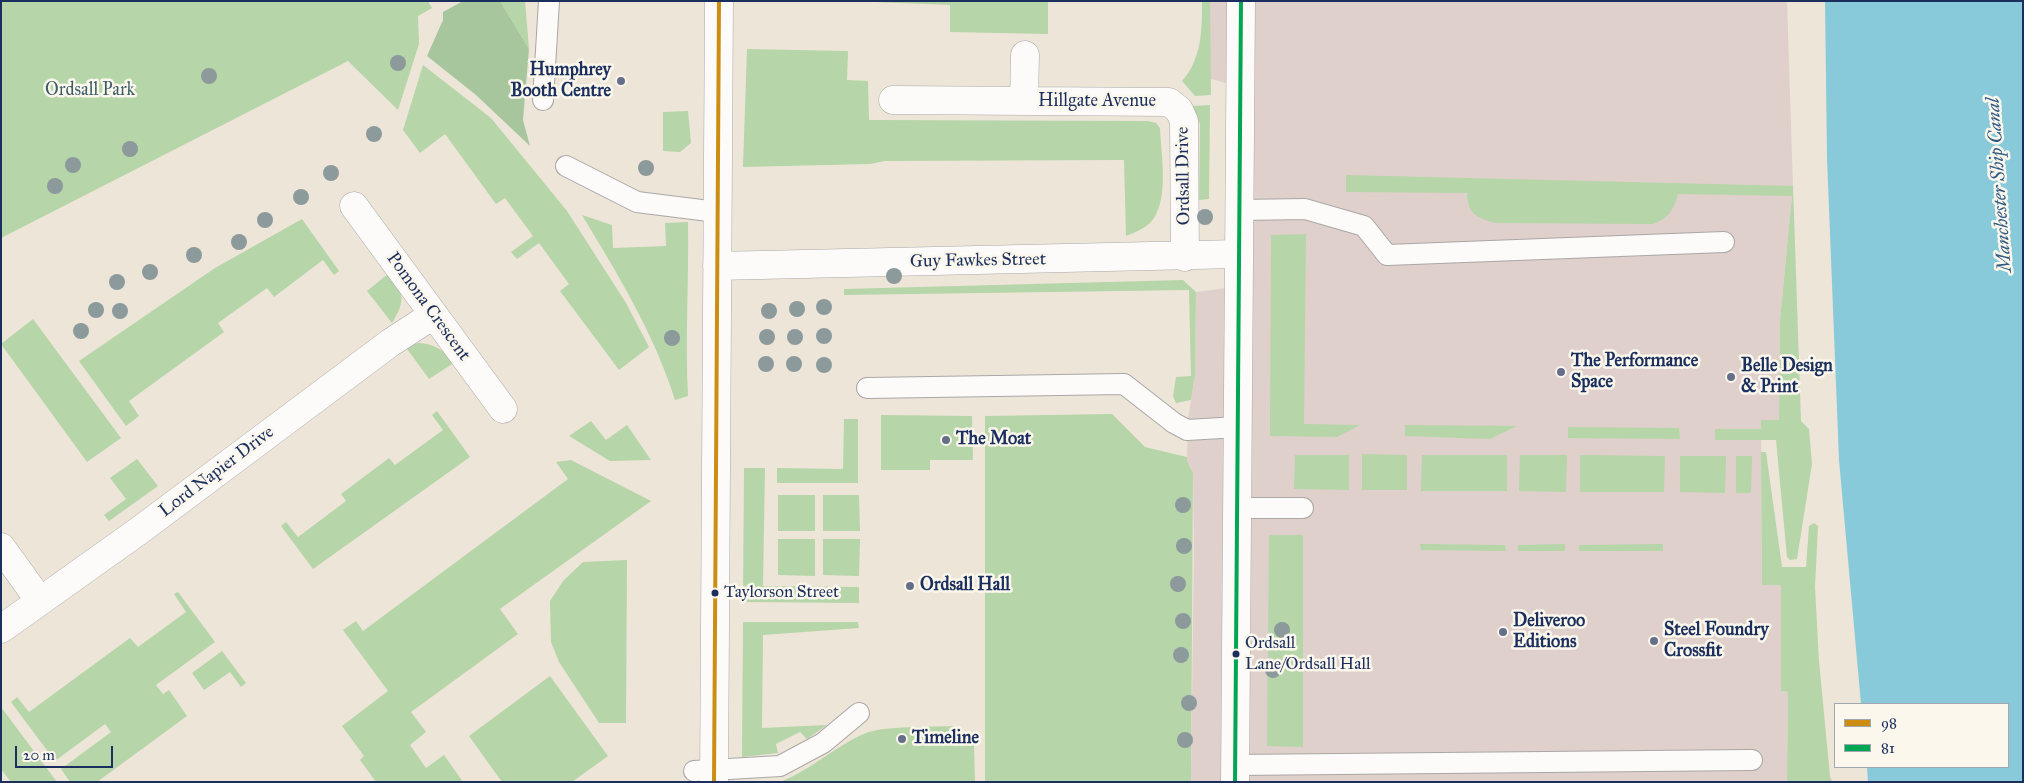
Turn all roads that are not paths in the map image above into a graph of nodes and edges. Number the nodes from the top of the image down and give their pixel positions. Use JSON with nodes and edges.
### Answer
{"nodes":[{"id":1,"x":549,"y":1,"type":"edge"},
{"id":2,"x":719,"y":1,"type":"edge"},
{"id":3,"x":1241,"y":1,"type":"edge"},
{"id":4,"x":1025,"y":55,"type":"dead end"},
{"id":5,"x":542,"y":100,"type":"dead end"},
{"id":6,"x":893,"y":100,"type":"dead end"},
{"id":7,"x":1024,"y":101,"type":"junction"},
{"id":8,"x":1169,"y":102,"type":"joint"},
{"id":9,"x":566,"y":166,"type":"dead end"},
{"id":10,"x":354,"y":206,"type":"dead end"},
{"id":11,"x":1240,"y":210,"type":"junction"},
{"id":12,"x":717,"y":212,"type":"junction"},
{"id":13,"x":1724,"y":242,"type":"dead end"},
{"id":14,"x":1238,"y":254,"type":"junction"},
{"id":15,"x":1185,"y":256,"type":"junction"},
{"id":16,"x":717,"y":266,"type":"junction"},
{"id":17,"x":433,"y":315,"type":"junction"},
{"id":18,"x":867,"y":388,"type":"dead end"},
{"id":19,"x":503,"y":409,"type":"dead end"},
{"id":20,"x":1238,"y":427,"type":"junction"},
{"id":21,"x":1238,"y":508,"type":"junction"},
{"id":22,"x":1303,"y":508,"type":"dead end"},
{"id":23,"x":1,"y":547,"type":"edge"},
{"id":24,"x":40,"y":601,"type":"junction"},
{"id":25,"x":1,"y":630,"type":"edge"},
{"id":26,"x":859,"y":713,"type":"dead end"},
{"id":27,"x":1752,"y":760,"type":"dead end"},
{"id":28,"x":1235,"y":773,"type":"edge"},
{"id":29,"x":708,"y":774,"type":"edge"}],
"edges":[{"from":1,"to":5,"type":"lane"},
{"from":2,"to":12,"type":"street"},
{"from":3,"to":11,"type":"street"},
{"from":4,"to":7,"type":"street","name":"Hillgate Avenue"},
{"from":6,"to":7,"type":"street","name":"Hillgate Avenue"},
{"from":7,"to":8,"type":"street","name":"Hillgate Avenue"},
{"from":8,"to":15,"type":"street","name":"Ordsall Drive"},
{"from":9,"to":12,"type":"lane"},
{"from":10,"to":17,"type":"street","name":"Pomona Crescent"},
{"from":11,"to":13,"type":"lane"},
{"from":11,"to":14,"type":"street"},
{"from":12,"to":16,"type":"street"},
{"from":14,"to":15,"type":"street","name":"Guy Fawkes Street"},
{"from":14,"to":20,"type":"street"},
{"from":15,"to":16,"type":"street","name":"Guy Fawkes Street"},
{"from":16,"to":29,"type":"street"},
{"from":17,"to":19,"type":"street","name":"Pomona Crescent"},
{"from":17,"to":24,"type":"street","name":"Lord Napier Drive"},
{"from":18,"to":20,"type":"lane"},
{"from":20,"to":21,"type":"street"},
{"from":21,"to":22,"type":"lane"},
{"from":21,"to":28,"type":"street"},
{"from":23,"to":24,"type":"street"},
{"from":24,"to":25,"type":"street","name":"Lord Napier Drive"},
{"from":26,"to":29,"type":"lane"},
{"from":27,"to":28,"type":"lane"}]}
